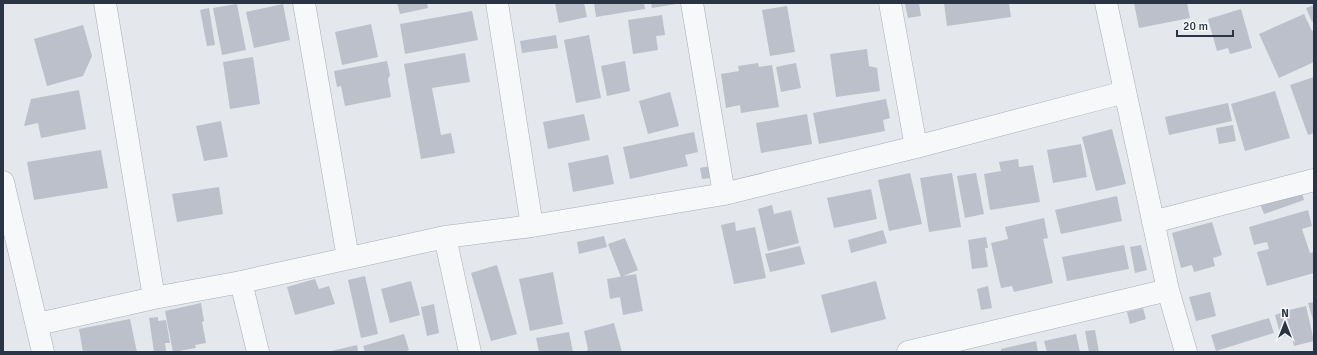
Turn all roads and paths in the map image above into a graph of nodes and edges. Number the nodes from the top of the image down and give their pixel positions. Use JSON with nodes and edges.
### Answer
{"nodes":[{"id":1,"x":105,"y":3,"type":"edge"},
{"id":2,"x":304,"y":3,"type":"edge"},
{"id":3,"x":497,"y":3,"type":"edge"},
{"id":4,"x":692,"y":3,"type":"edge"},
{"id":5,"x":890,"y":3,"type":"edge"},
{"id":6,"x":1106,"y":3,"type":"edge"},
{"id":7,"x":1125,"y":92,"type":"junction"},
{"id":8,"x":916,"y":147,"type":"junction"},
{"id":9,"x":1314,"y":180,"type":"edge"},
{"id":10,"x":3,"y":182,"type":"edge"},
{"id":11,"x":724,"y":194,"type":"junction"},
{"id":12,"x":1153,"y":222,"type":"junction"},
{"id":13,"x":532,"y":226,"type":"junction"},
{"id":14,"x":445,"y":237,"type":"junction"},
{"id":15,"x":348,"y":258,"type":"junction"},
{"id":16,"x":241,"y":282,"type":"junction"},
{"id":17,"x":1168,"y":290,"type":"junction"},
{"id":18,"x":154,"y":298,"type":"junction"},
{"id":19,"x":38,"y":324,"type":"junction"},
{"id":20,"x":43,"y":352,"type":"edge"},
{"id":21,"x":258,"y":352,"type":"edge"},
{"id":22,"x":470,"y":352,"type":"edge"},
{"id":23,"x":908,"y":352,"type":"edge"},
{"id":24,"x":1186,"y":352,"type":"edge"}],
"edges":[{"from":1,"to":18,"type":"street"},
{"from":2,"to":15,"type":"street"},
{"from":3,"to":13,"type":"street"},
{"from":4,"to":11,"type":"street"},
{"from":5,"to":8,"type":"street"},
{"from":6,"to":7,"type":"street"},
{"from":7,"to":8,"type":"street"},
{"from":7,"to":12,"type":"street"},
{"from":8,"to":11,"type":"street"},
{"from":9,"to":12,"type":"street"},
{"from":10,"to":19,"type":"street"},
{"from":11,"to":13,"type":"street"},
{"from":12,"to":17,"type":"street"},
{"from":13,"to":14,"type":"street"},
{"from":14,"to":15,"type":"street"},
{"from":14,"to":22,"type":"street"},
{"from":15,"to":16,"type":"street"},
{"from":16,"to":18,"type":"street"},
{"from":16,"to":21,"type":"street"},
{"from":17,"to":23,"type":"street"},
{"from":17,"to":24,"type":"street"},
{"from":18,"to":19,"type":"street"},
{"from":19,"to":20,"type":"street"}]}
